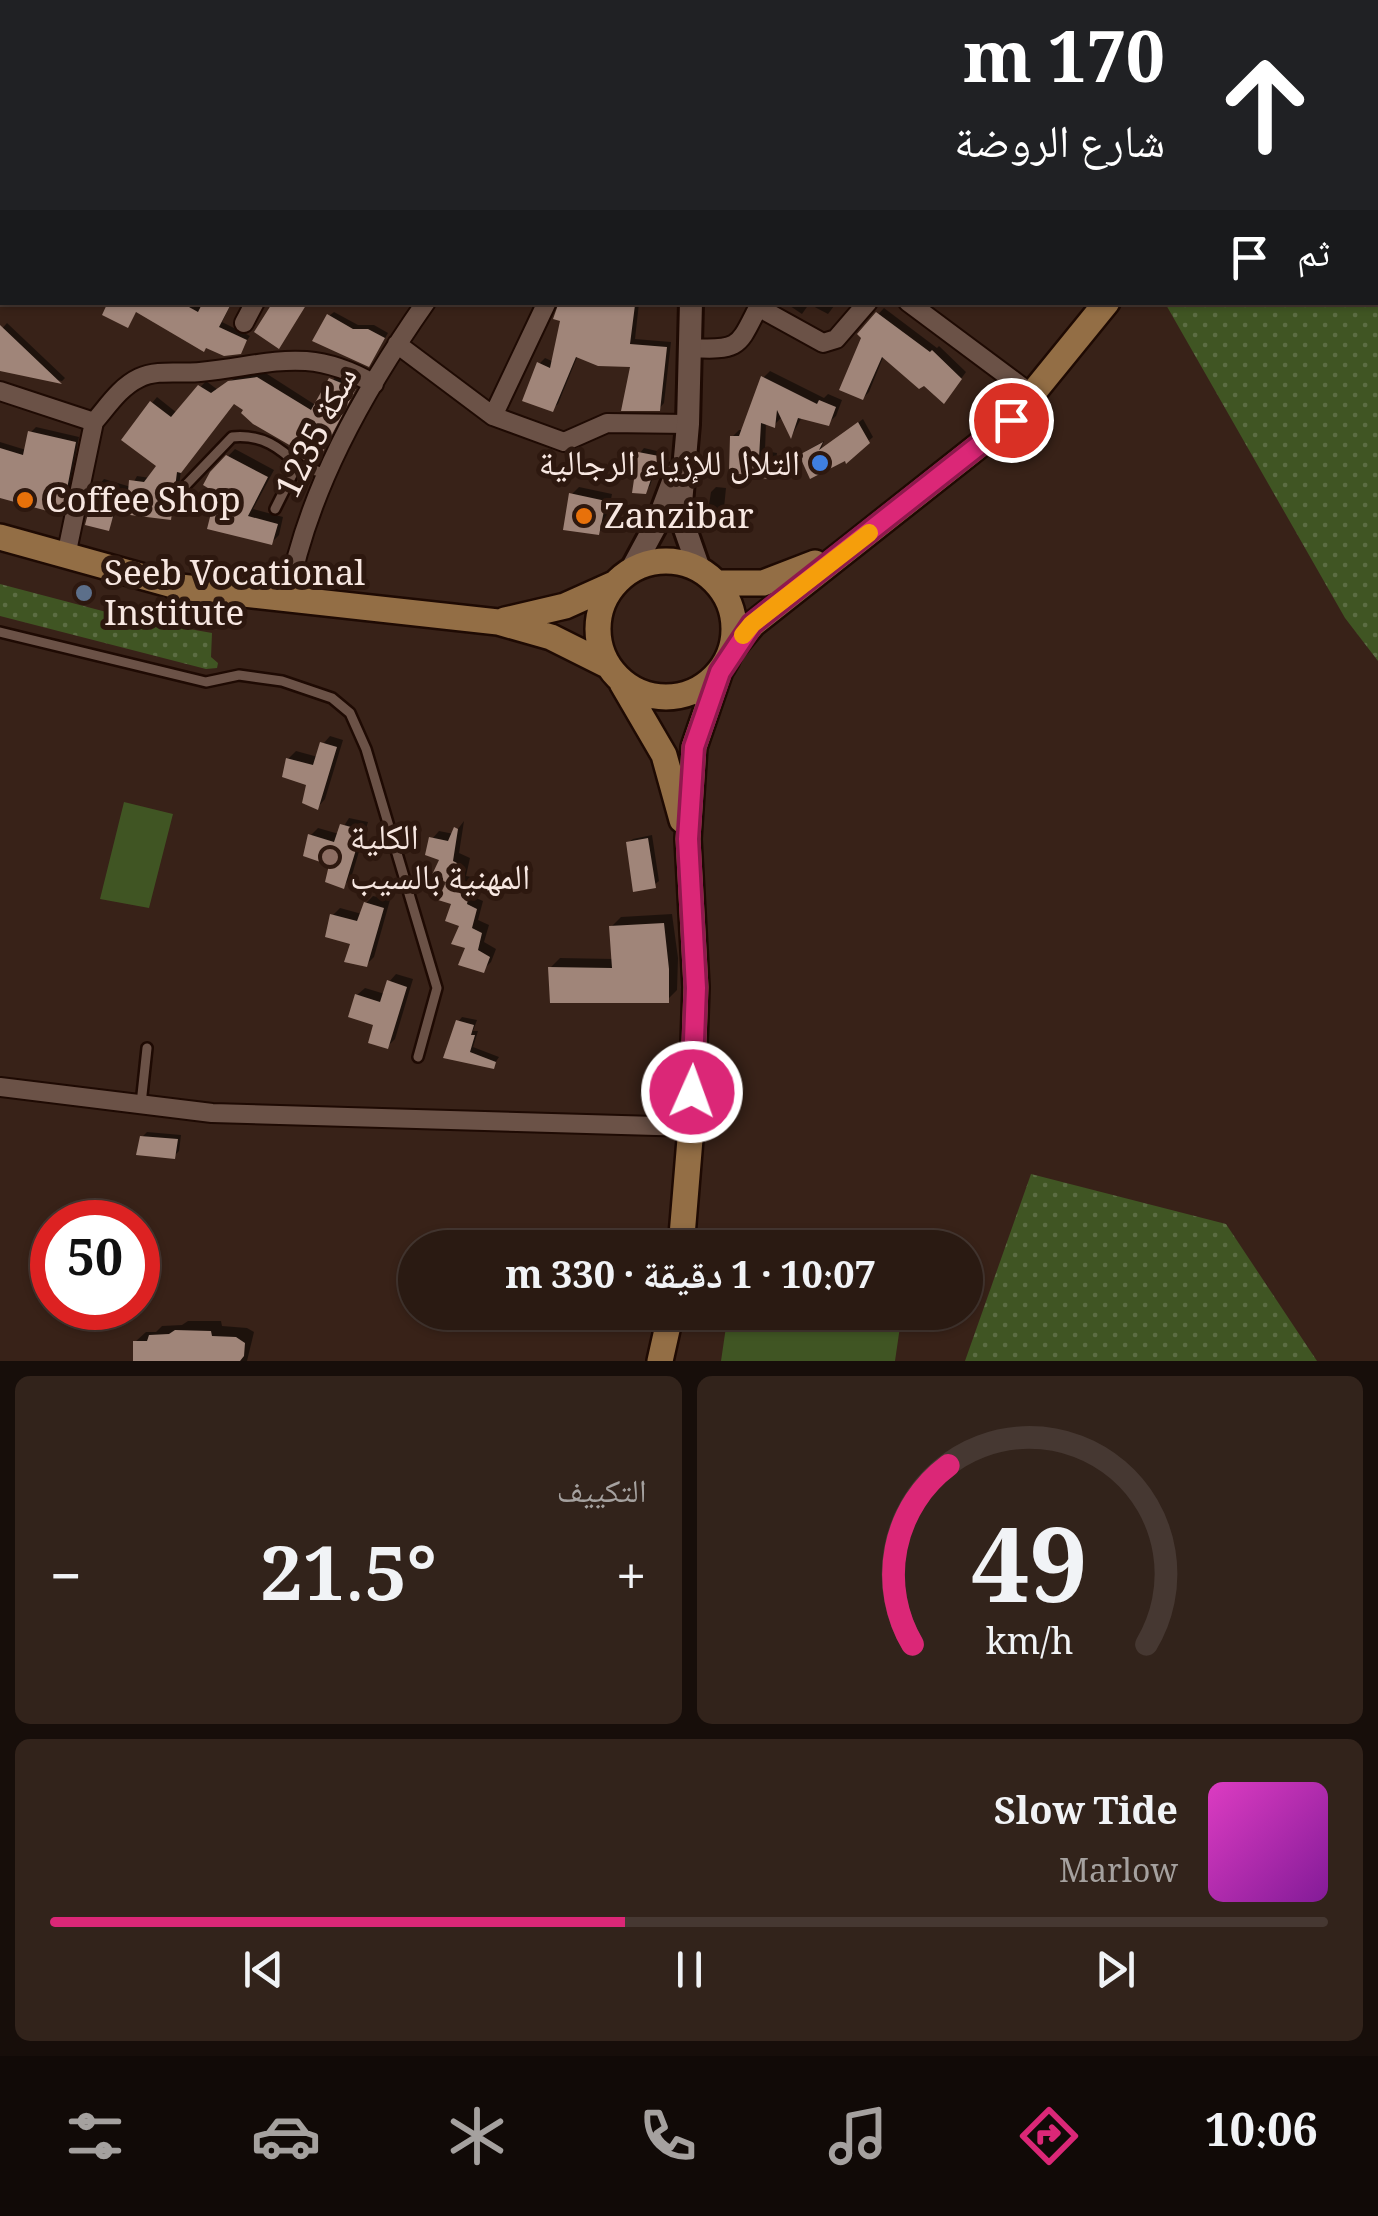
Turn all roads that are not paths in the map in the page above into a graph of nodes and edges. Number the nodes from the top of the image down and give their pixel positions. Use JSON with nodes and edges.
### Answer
{"nodes":[{"id":1,"x":253,"y":305,"type":"edge"},
{"id":2,"x":424,"y":305,"type":"edge"},
{"id":3,"x":546,"y":305,"type":"edge"},
{"id":4,"x":690,"y":305,"type":"edge"},
{"id":5,"x":760,"y":305,"type":"edge"},
{"id":6,"x":865,"y":305,"type":"edge"},
{"id":7,"x":912,"y":305,"type":"edge"},
{"id":8,"x":1105,"y":305,"type":"edge"},
{"id":9,"x":244,"y":323,"type":"dead end"},
{"id":10,"x":397,"y":344,"type":"junction"},
{"id":11,"x":691,"y":348,"type":"junction"},
{"id":12,"x":374,"y":384,"type":"junction"},
{"id":13,"x":0,"y":391,"type":"edge"},
{"id":14,"x":1034,"y":396,"type":"junction"},
{"id":15,"x":492,"y":416,"type":"junction"},
{"id":16,"x":94,"y":422,"type":"junction"},
{"id":17,"x":688,"y":424,"type":"junction"},
{"id":18,"x":683,"y":457,"type":"junction"},
{"id":19,"x":300,"y":467,"type":"junction"},
{"id":20,"x":325,"y":473,"type":"junction"},
{"id":21,"x":184,"y":486,"type":"dead end"},
{"id":22,"x":275,"y":509,"type":"dead end"},
{"id":23,"x":0,"y":537,"type":"edge"},
{"id":24,"x":859,"y":540,"type":"junction"},
{"id":25,"x":66,"y":556,"type":"junction"},
{"id":26,"x":623,"y":576,"type":"junction"},
{"id":27,"x":709,"y":576,"type":"junction"},
{"id":28,"x":287,"y":601,"type":"junction"},
{"id":29,"x":498,"y":622,"type":"junction"},
{"id":30,"x":0,"y":632,"type":"edge"},
{"id":31,"x":726,"y":661,"type":"junction"},
{"id":32,"x":614,"y":673,"type":"junction"},
{"id":33,"x":688,"y":839,"type":"junction"},
{"id":34,"x":147,"y":1048,"type":"dead end"},
{"id":35,"x":418,"y":1056,"type":"dead end"},
{"id":36,"x":0,"y":1087,"type":"edge"},
{"id":37,"x":141,"y":1104,"type":"junction"},
{"id":38,"x":691,"y":1128,"type":"junction"},
{"id":39,"x":682,"y":1230,"type":"edge"},
{"id":40,"x":667,"y":1330,"type":"edge"},
{"id":41,"x":660,"y":1361,"type":"edge"}],
"edges":[{"from":1,"to":9,"type":"street"},
{"from":2,"to":10,"type":"street","name":"سكة 1235"},
{"from":3,"to":15,"type":"street"},
{"from":4,"to":11,"type":"street"},
{"from":5,"to":6,"type":"street"},
{"from":5,"to":11,"type":"street"},
{"from":7,"to":14,"type":"street"},
{"from":8,"to":14,"type":"main road"},
{"from":10,"to":12,"type":"street","name":"سكة 1235"},
{"from":10,"to":15,"type":"street"},
{"from":11,"to":17,"type":"street"},
{"from":12,"to":16,"type":"street"},
{"from":12,"to":20,"type":"street","name":"سكة 1235"},
{"from":13,"to":16,"type":"street"},
{"from":14,"to":24,"type":"main road"},
{"from":15,"to":17,"type":"street"},
{"from":16,"to":25,"type":"street"},
{"from":17,"to":18,"type":"street"},
{"from":18,"to":26,"type":"street"},
{"from":18,"to":27,"type":"street"},
{"from":19,"to":20,"type":"lane"},
{"from":19,"to":21,"type":"lane"},
{"from":19,"to":22,"type":"lane"},
{"from":20,"to":28,"type":"street","name":"سكة 1235"},
{"from":23,"to":25,"type":"main road"},
{"from":24,"to":27,"type":"main road"},
{"from":24,"to":31,"type":"main road"},
{"from":25,"to":28,"type":"main road"},
{"from":26,"to":27,"type":"main road"},
{"from":26,"to":29,"type":"main road"},
{"from":26,"to":32,"type":"main road"},
{"from":27,"to":31,"type":"main road"},
{"from":28,"to":29,"type":"main road"},
{"from":29,"to":32,"type":"main road"},
{"from":30,"to":35,"type":"lane"},
{"from":31,"to":32,"type":"main road"},
{"from":31,"to":33,"type":"main road"},
{"from":32,"to":33,"type":"main road"},
{"from":33,"to":38,"type":"main road"},
{"from":34,"to":37,"type":"lane"},
{"from":36,"to":37,"type":"street"},
{"from":37,"to":38,"type":"street"},
{"from":38,"to":39,"type":"main road"},
{"from":40,"to":41,"type":"main road"}]}
